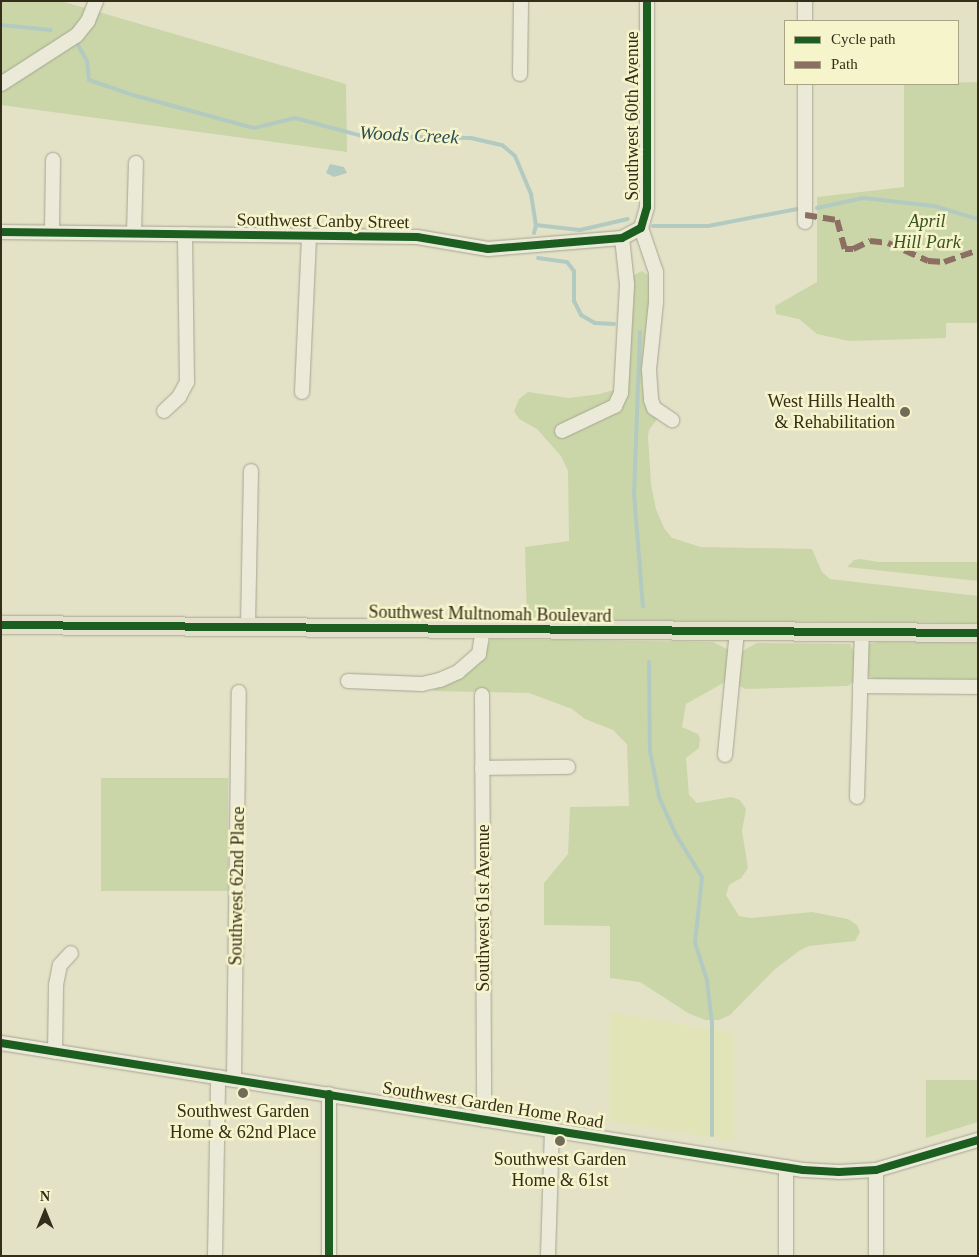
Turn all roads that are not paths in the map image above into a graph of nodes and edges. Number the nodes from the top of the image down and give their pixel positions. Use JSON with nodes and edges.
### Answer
{"nodes":[{"id":1,"x":96,"y":1,"type":"edge"},
{"id":2,"x":521,"y":1,"type":"edge"},
{"id":3,"x":647,"y":1,"type":"edge"},
{"id":4,"x":805,"y":1,"type":"edge"},
{"id":5,"x":805,"y":20,"type":"edge"},
{"id":6,"x":520,"y":74,"type":"dead end"},
{"id":7,"x":1,"y":84,"type":"edge"},
{"id":8,"x":805,"y":85,"type":"edge"},
{"id":9,"x":53,"y":160,"type":"dead end"},
{"id":10,"x":136,"y":164,"type":"dead end"},
{"id":11,"x":805,"y":222,"type":"dead end"},
{"id":12,"x":641,"y":228,"type":"junction"},
{"id":13,"x":1,"y":232,"type":"edge"},
{"id":14,"x":52,"y":232,"type":"junction"},
{"id":15,"x":134,"y":234,"type":"junction"},
{"id":16,"x":185,"y":234,"type":"junction"},
{"id":17,"x":309,"y":236,"type":"junction"},
{"id":18,"x":622,"y":238,"type":"junction"},
{"id":19,"x":302,"y":392,"type":"dead end"},
{"id":20,"x":164,"y":411,"type":"dead end"},
{"id":21,"x":672,"y":420,"type":"dead end"},
{"id":22,"x":562,"y":431,"type":"dead end"},
{"id":23,"x":250,"y":471,"type":"dead end"},
{"id":24,"x":1,"y":625,"type":"edge"},
{"id":25,"x":248,"y":626,"type":"junction"},
{"id":26,"x":483,"y":629,"type":"junction"},
{"id":27,"x":737,"y":631,"type":"junction"},
{"id":28,"x":862,"y":632,"type":"junction"},
{"id":29,"x":978,"y":633,"type":"edge"},
{"id":30,"x":348,"y":682,"type":"dead end"},
{"id":31,"x":860,"y":686,"type":"junction"},
{"id":32,"x":978,"y":687,"type":"edge"},
{"id":33,"x":239,"y":692,"type":"dead end"},
{"id":34,"x":482,"y":696,"type":"dead end"},
{"id":35,"x":725,"y":755,"type":"dead end"},
{"id":36,"x":568,"y":766,"type":"dead end"},
{"id":37,"x":482,"y":768,"type":"junction"},
{"id":38,"x":857,"y":798,"type":"dead end"},
{"id":39,"x":71,"y":953,"type":"dead end"},
{"id":40,"x":1,"y":1043,"type":"edge"},
{"id":41,"x":55,"y":1052,"type":"junction"},
{"id":42,"x":218,"y":1077,"type":"junction"},
{"id":43,"x":234,"y":1080,"type":"junction"},
{"id":44,"x":329,"y":1094,"type":"junction"},
{"id":45,"x":484,"y":1120,"type":"junction"},
{"id":46,"x":552,"y":1129,"type":"junction"},
{"id":47,"x":978,"y":1140,"type":"edge"},
{"id":48,"x":786,"y":1167,"type":"junction"},
{"id":49,"x":876,"y":1170,"type":"junction"},
{"id":50,"x":215,"y":1256,"type":"edge"},
{"id":51,"x":329,"y":1256,"type":"edge"},
{"id":52,"x":548,"y":1256,"type":"edge"},
{"id":53,"x":786,"y":1256,"type":"edge"},
{"id":54,"x":876,"y":1256,"type":"edge"}],
"edges":[{"from":1,"to":7,"type":"street"},
{"from":2,"to":6,"type":"street"},
{"from":3,"to":12,"type":"street","name":"Southwest 60th Avenue"},
{"from":4,"to":5,"type":"street"},
{"from":8,"to":11,"type":"street"},
{"from":9,"to":14,"type":"street"},
{"from":10,"to":15,"type":"street"},
{"from":12,"to":18,"type":"street","name":"Southwest Canby Street"},
{"from":12,"to":21,"type":"street"},
{"from":13,"to":14,"type":"street","name":"Southwest Canby Street"},
{"from":14,"to":15,"type":"street","name":"Southwest Canby Street"},
{"from":15,"to":16,"type":"street","name":"Southwest Canby Street"},
{"from":16,"to":17,"type":"street","name":"Southwest Canby Street"},
{"from":16,"to":20,"type":"street"},
{"from":17,"to":18,"type":"street","name":"Southwest Canby Street"},
{"from":17,"to":19,"type":"street"},
{"from":18,"to":22,"type":"street"},
{"from":23,"to":25,"type":"street"},
{"from":24,"to":25,"type":"main road","name":"Southwest Multnomah Boulevard"},
{"from":25,"to":26,"type":"main road","name":"Southwest Multnomah Boulevard"},
{"from":26,"to":27,"type":"main road","name":"Southwest Multnomah Boulevard"},
{"from":26,"to":30,"type":"street"},
{"from":27,"to":28,"type":"main road","name":"Southwest Multnomah Boulevard"},
{"from":27,"to":35,"type":"street"},
{"from":28,"to":29,"type":"main road","name":"Southwest Multnomah Boulevard"},
{"from":28,"to":31,"type":"street"},
{"from":31,"to":32,"type":"street"},
{"from":31,"to":38,"type":"street"},
{"from":33,"to":43,"type":"street","name":"Southwest 62nd Place"},
{"from":34,"to":37,"type":"street","name":"Southwest 61st Avenue"},
{"from":36,"to":37,"type":"street"},
{"from":37,"to":45,"type":"street","name":"Southwest 61st Avenue"},
{"from":39,"to":41,"type":"street"},
{"from":40,"to":41,"type":"street","name":"Southwest Garden Home Road"},
{"from":41,"to":42,"type":"street","name":"Southwest Garden Home Road"},
{"from":42,"to":43,"type":"street","name":"Southwest Garden Home Road"},
{"from":42,"to":50,"type":"street"},
{"from":43,"to":44,"type":"street","name":"Southwest Garden Home Road"},
{"from":44,"to":45,"type":"street","name":"Southwest Garden Home Road"},
{"from":44,"to":51,"type":"street"},
{"from":45,"to":46,"type":"street","name":"Southwest Garden Home Road"},
{"from":46,"to":48,"type":"street","name":"Southwest Garden Home Road"},
{"from":46,"to":52,"type":"street"},
{"from":47,"to":49,"type":"street","name":"Southwest Garden Home Road"},
{"from":48,"to":49,"type":"street","name":"Southwest Garden Home Road"},
{"from":48,"to":53,"type":"street"},
{"from":49,"to":54,"type":"street"}]}
